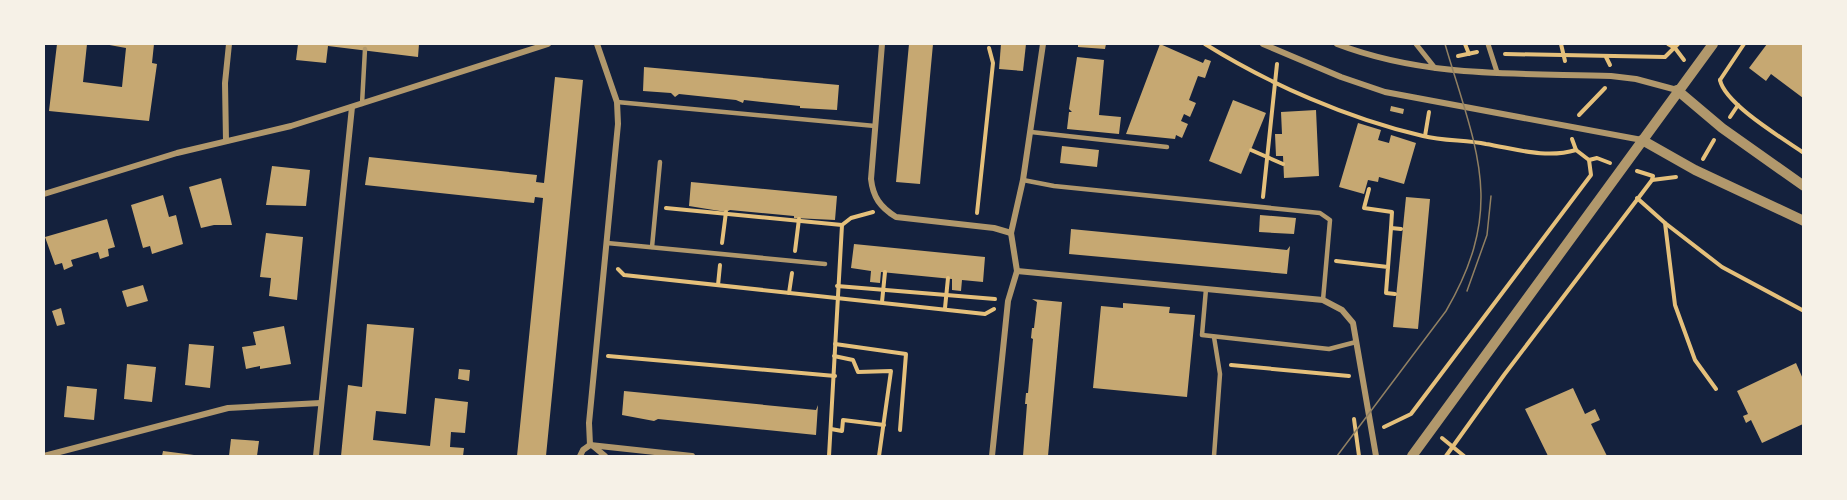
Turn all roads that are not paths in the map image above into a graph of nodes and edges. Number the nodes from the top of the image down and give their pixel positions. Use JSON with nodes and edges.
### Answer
{"nodes":[{"id":1,"x":229,"y":44,"type":"edge"},
{"id":2,"x":548,"y":44,"type":"edge"},
{"id":3,"x":597,"y":44,"type":"edge"},
{"id":4,"x":882,"y":44,"type":"edge"},
{"id":5,"x":1043,"y":44,"type":"edge"},
{"id":6,"x":1263,"y":44,"type":"edge"},
{"id":7,"x":1337,"y":44,"type":"edge"},
{"id":8,"x":1416,"y":44,"type":"edge"},
{"id":9,"x":1488,"y":44,"type":"edge"},
{"id":10,"x":1713,"y":44,"type":"edge"},
{"id":11,"x":365,"y":50,"type":"dead end"},
{"id":12,"x":1437,"y":70,"type":"junction"},
{"id":13,"x":1497,"y":72,"type":"junction"},
{"id":14,"x":1677,"y":90,"type":"junction"},
{"id":15,"x":617,"y":102,"type":"junction"},
{"id":16,"x":362,"y":104,"type":"junction"},
{"id":17,"x":352,"y":107,"type":"junction"},
{"id":18,"x":875,"y":126,"type":"junction"},
{"id":19,"x":1031,"y":132,"type":"junction"},
{"id":20,"x":226,"y":141,"type":"junction"},
{"id":21,"x":1642,"y":141,"type":"junction"},
{"id":22,"x":1167,"y":147,"type":"dead end"},
{"id":23,"x":660,"y":162,"type":"dead end"},
{"id":24,"x":1023,"y":180,"type":"junction"},
{"id":25,"x":1803,"y":186,"type":"edge"},
{"id":26,"x":44,"y":194,"type":"edge"},
{"id":27,"x":1803,"y":221,"type":"edge"},
{"id":28,"x":1011,"y":233,"type":"junction"},
{"id":29,"x":607,"y":243,"type":"junction"},
{"id":30,"x":652,"y":247,"type":"junction"},
{"id":31,"x":825,"y":264,"type":"dead end"},
{"id":32,"x":1017,"y":271,"type":"junction"},
{"id":33,"x":1206,"y":289,"type":"junction"},
{"id":34,"x":1323,"y":300,"type":"junction"},
{"id":35,"x":1214,"y":337,"type":"junction"},
{"id":36,"x":1356,"y":342,"type":"junction"},
{"id":37,"x":321,"y":403,"type":"junction"},
{"id":38,"x":590,"y":444,"type":"junction"},
{"id":39,"x":44,"y":456,"type":"edge"},
{"id":40,"x":316,"y":456,"type":"edge"},
{"id":41,"x":580,"y":456,"type":"edge"},
{"id":42,"x":605,"y":456,"type":"edge"},
{"id":43,"x":692,"y":456,"type":"edge"},
{"id":44,"x":992,"y":456,"type":"edge"},
{"id":45,"x":1214,"y":456,"type":"edge"},
{"id":46,"x":1376,"y":456,"type":"edge"},
{"id":47,"x":1412,"y":456,"type":"edge"}],
"edges":[{"from":1,"to":20,"type":"street"},
{"from":2,"to":16,"type":"street"},
{"from":3,"to":15,"type":"street"},
{"from":4,"to":18,"type":"street"},
{"from":5,"to":19,"type":"street"},
{"from":6,"to":21,"type":"street"},
{"from":7,"to":12,"type":"street"},
{"from":8,"to":12,"type":"street"},
{"from":9,"to":13,"type":"street"},
{"from":10,"to":14,"type":"street"},
{"from":11,"to":16,"type":"lane"},
{"from":12,"to":13,"type":"street"},
{"from":13,"to":14,"type":"street"},
{"from":14,"to":21,"type":"street"},
{"from":14,"to":25,"type":"street"},
{"from":15,"to":18,"type":"lane"},
{"from":15,"to":29,"type":"street"},
{"from":16,"to":17,"type":"street"},
{"from":17,"to":20,"type":"street"},
{"from":17,"to":37,"type":"street"},
{"from":18,"to":28,"type":"street"},
{"from":19,"to":22,"type":"lane"},
{"from":19,"to":24,"type":"street"},
{"from":20,"to":26,"type":"street"},
{"from":21,"to":27,"type":"street"},
{"from":21,"to":47,"type":"street"},
{"from":23,"to":30,"type":"lane"},
{"from":24,"to":28,"type":"street"},
{"from":24,"to":34,"type":"lane"},
{"from":28,"to":32,"type":"street"},
{"from":29,"to":30,"type":"lane"},
{"from":29,"to":38,"type":"street"},
{"from":30,"to":31,"type":"lane"},
{"from":32,"to":33,"type":"street"},
{"from":32,"to":44,"type":"street"},
{"from":33,"to":34,"type":"street"},
{"from":33,"to":35,"type":"lane"},
{"from":34,"to":36,"type":"street"},
{"from":35,"to":36,"type":"lane"},
{"from":35,"to":45,"type":"lane"},
{"from":36,"to":46,"type":"street"},
{"from":37,"to":39,"type":"street"},
{"from":37,"to":40,"type":"street"},
{"from":38,"to":41,"type":"street"},
{"from":38,"to":42,"type":"street"},
{"from":38,"to":43,"type":"street"}]}
